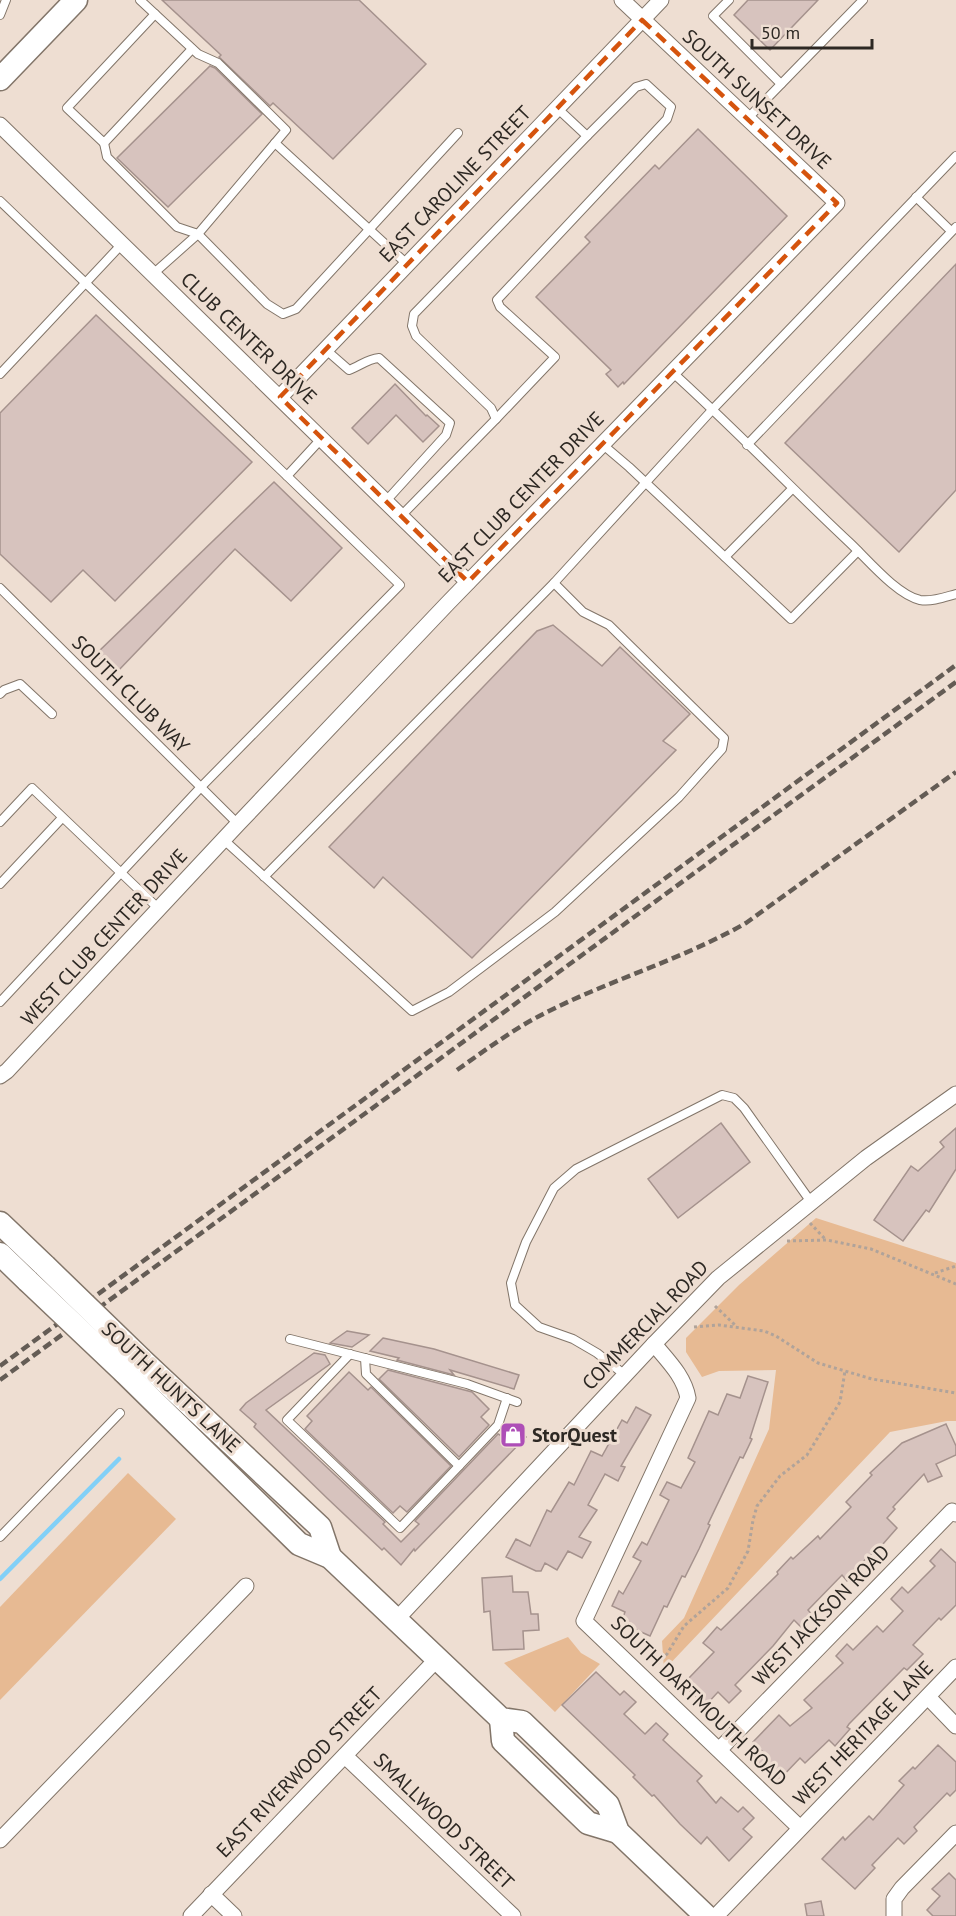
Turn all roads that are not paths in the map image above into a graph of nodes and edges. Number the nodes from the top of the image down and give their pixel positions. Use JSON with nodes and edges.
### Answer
{"nodes":[{"id":1,"x":6,"y":0,"type":"edge"},
{"id":2,"x":76,"y":0,"type":"edge"},
{"id":3,"x":140,"y":0,"type":"edge"},
{"id":4,"x":622,"y":0,"type":"edge"},
{"id":5,"x":661,"y":0,"type":"edge"},
{"id":6,"x":729,"y":0,"type":"edge"},
{"id":7,"x":863,"y":0,"type":"edge"},
{"id":8,"x":155,"y":14,"type":"junction"},
{"id":9,"x":0,"y":15,"type":"edge"},
{"id":10,"x":642,"y":20,"type":"junction"},
{"id":11,"x":192,"y":49,"type":"junction"},
{"id":12,"x":0,"y":79,"type":"edge"},
{"id":13,"x":781,"y":84,"type":"junction"},
{"id":14,"x":557,"y":108,"type":"junction"},
{"id":15,"x":747,"y":119,"type":"junction"},
{"id":16,"x":0,"y":125,"type":"edge"},
{"id":17,"x":458,"y":133,"type":"dead end"},
{"id":18,"x":587,"y":136,"type":"junction"},
{"id":19,"x":104,"y":143,"type":"junction"},
{"id":20,"x":275,"y":143,"type":"junction"},
{"id":21,"x":956,"y":156,"type":"edge"},
{"id":22,"x":916,"y":197,"type":"junction"},
{"id":23,"x":0,"y":201,"type":"edge"},
{"id":24,"x":837,"y":203,"type":"joint"},
{"id":25,"x":369,"y":229,"type":"junction"},
{"id":26,"x":954,"y":229,"type":"edge"},
{"id":27,"x":198,"y":234,"type":"junction"},
{"id":28,"x":122,"y":244,"type":"junction"},
{"id":29,"x":407,"y":264,"type":"junction"},
{"id":30,"x":153,"y":274,"type":"junction"},
{"id":31,"x":85,"y":283,"type":"junction"},
{"id":32,"x":325,"y":350,"type":"junction"},
{"id":33,"x":672,"y":372,"type":"junction"},
{"id":34,"x":0,"y":374,"type":"edge"},
{"id":35,"x":280,"y":397,"type":"junction"},
{"id":36,"x":713,"y":409,"type":"junction"},
{"id":37,"x":496,"y":419,"type":"junction"},
{"id":38,"x":322,"y":438,"type":"junction"},
{"id":39,"x":602,"y":444,"type":"junction"},
{"id":40,"x":747,"y":445,"type":"junction"},
{"id":41,"x":287,"y":476,"type":"junction"},
{"id":42,"x":646,"y":483,"type":"junction"},
{"id":43,"x":792,"y":489,"type":"junction"},
{"id":44,"x":386,"y":501,"type":"junction"},
{"id":45,"x":401,"y":516,"type":"junction"},
{"id":46,"x":858,"y":551,"type":"junction"},
{"id":47,"x":725,"y":557,"type":"junction"},
{"id":48,"x":468,"y":582,"type":"junction"},
{"id":49,"x":554,"y":584,"type":"junction"},
{"id":50,"x":0,"y":588,"type":"edge"},
{"id":51,"x":956,"y":594,"type":"edge"},
{"id":52,"x":0,"y":694,"type":"edge"},
{"id":53,"x":52,"y":714,"type":"dead end"},
{"id":54,"x":201,"y":787,"type":"junction"},
{"id":55,"x":62,"y":818,"type":"junction"},
{"id":56,"x":0,"y":822,"type":"edge"},
{"id":57,"x":238,"y":824,"type":"junction"},
{"id":58,"x":224,"y":840,"type":"junction"},
{"id":59,"x":121,"y":874,"type":"junction"},
{"id":60,"x":264,"y":877,"type":"junction"},
{"id":61,"x":0,"y":884,"type":"edge"},
{"id":62,"x":159,"y":909,"type":"junction"},
{"id":63,"x":0,"y":1002,"type":"edge"},
{"id":64,"x":0,"y":1076,"type":"edge"},
{"id":65,"x":956,"y":1094,"type":"edge"},
{"id":66,"x":812,"y":1202,"type":"junction"},
{"id":67,"x":0,"y":1223,"type":"edge"},
{"id":68,"x":0,"y":1254,"type":"edge"},
{"id":69,"x":36,"y":1274,"type":"junction"},
{"id":70,"x":290,"y":1340,"type":"dead end"},
{"id":71,"x":654,"y":1344,"type":"junction"},
{"id":72,"x":350,"y":1354,"type":"junction"},
{"id":73,"x":365,"y":1358,"type":"junction"},
{"id":74,"x":625,"y":1375,"type":"junction"},
{"id":75,"x":507,"y":1398,"type":"junction"},
{"id":76,"x":517,"y":1402,"type":"dead end"},
{"id":77,"x":120,"y":1413,"type":"dead end"},
{"id":78,"x":459,"y":1466,"type":"junction"},
{"id":79,"x":954,"y":1513,"type":"edge"},
{"id":80,"x":0,"y":1537,"type":"edge"},
{"id":81,"x":246,"y":1586,"type":"dead end"},
{"id":82,"x":396,"y":1620,"type":"junction"},
{"id":83,"x":438,"y":1658,"type":"junction"},
{"id":84,"x":956,"y":1667,"type":"edge"},
{"id":85,"x":928,"y":1697,"type":"junction"},
{"id":86,"x":956,"y":1726,"type":"edge"},
{"id":87,"x":720,"y":1749,"type":"junction"},
{"id":88,"x":345,"y":1756,"type":"junction"},
{"id":89,"x":800,"y":1828,"type":"junction"},
{"id":90,"x":956,"y":1833,"type":"edge"},
{"id":91,"x":0,"y":1840,"type":"edge"},
{"id":92,"x":211,"y":1894,"type":"junction"},
{"id":93,"x":190,"y":1916,"type":"edge"},
{"id":94,"x":234,"y":1916,"type":"edge"},
{"id":95,"x":513,"y":1916,"type":"edge"},
{"id":96,"x":706,"y":1916,"type":"edge"},
{"id":97,"x":716,"y":1916,"type":"edge"},
{"id":98,"x":894,"y":1916,"type":"edge"}],
"edges":[{"from":1,"to":9,"type":"lane"},
{"from":2,"to":12,"type":"main road"},
{"from":3,"to":8,"type":"lane"},
{"from":4,"to":10,"type":"street","name":"SOUTH SUNSET DRIVE"},
{"from":5,"to":10,"type":"street","name":"EAST CAROLINE STREET"},
{"from":6,"to":13,"type":"lane"},
{"from":7,"to":13,"type":"lane"},
{"from":8,"to":11,"type":"lane"},
{"from":8,"to":19,"type":"lane"},
{"from":10,"to":14,"type":"street","name":"EAST CAROLINE STREET"},
{"from":10,"to":15,"type":"street","name":"SOUTH SUNSET DRIVE"},
{"from":11,"to":19,"type":"lane"},
{"from":11,"to":20,"type":"lane"},
{"from":13,"to":15,"type":"lane"},
{"from":14,"to":18,"type":"lane"},
{"from":14,"to":29,"type":"street","name":"EAST CAROLINE STREET"},
{"from":15,"to":24,"type":"street","name":"SOUTH SUNSET DRIVE"},
{"from":16,"to":28,"type":"street","name":"CLUB CENTER DRIVE"},
{"from":17,"to":25,"type":"lane"},
{"from":18,"to":37,"type":"lane"},
{"from":18,"to":37,"type":"lane"},
{"from":19,"to":27,"type":"lane"},
{"from":20,"to":25,"type":"lane"},
{"from":20,"to":27,"type":"lane"},
{"from":21,"to":22,"type":"lane"},
{"from":22,"to":26,"type":"lane"},
{"from":22,"to":36,"type":"lane"},
{"from":23,"to":31,"type":"lane"},
{"from":24,"to":33,"type":"street","name":"EAST CLUB CENTER DRIVE"},
{"from":25,"to":27,"type":"lane"},
{"from":25,"to":29,"type":"lane"},
{"from":26,"to":40,"type":"lane"},
{"from":27,"to":30,"type":"lane"},
{"from":28,"to":30,"type":"street","name":"CLUB CENTER DRIVE"},
{"from":28,"to":31,"type":"lane"},
{"from":29,"to":32,"type":"street","name":"EAST CAROLINE STREET"},
{"from":30,"to":35,"type":"street","name":"CLUB CENTER DRIVE"},
{"from":31,"to":34,"type":"lane"},
{"from":31,"to":41,"type":"lane"},
{"from":32,"to":35,"type":"street","name":"EAST CAROLINE STREET"},
{"from":32,"to":44,"type":"lane"},
{"from":33,"to":36,"type":"lane"},
{"from":33,"to":39,"type":"street","name":"EAST CLUB CENTER DRIVE"},
{"from":35,"to":38,"type":"street","name":"CLUB CENTER DRIVE"},
{"from":36,"to":40,"type":"lane"},
{"from":36,"to":42,"type":"lane"},
{"from":37,"to":45,"type":"lane"},
{"from":38,"to":41,"type":"lane"},
{"from":38,"to":44,"type":"street","name":"CLUB CENTER DRIVE"},
{"from":39,"to":42,"type":"lane"},
{"from":39,"to":48,"type":"street","name":"EAST CLUB CENTER DRIVE"},
{"from":40,"to":43,"type":"lane"},
{"from":41,"to":54,"type":"lane"},
{"from":42,"to":47,"type":"lane"},
{"from":42,"to":49,"type":"lane"},
{"from":43,"to":46,"type":"lane"},
{"from":43,"to":47,"type":"lane"},
{"from":44,"to":45,"type":"street","name":"CLUB CENTER DRIVE"},
{"from":45,"to":48,"type":"street","name":"CLUB CENTER DRIVE"},
{"from":46,"to":47,"type":"lane"},
{"from":46,"to":51,"type":"lane"},
{"from":48,"to":57,"type":"street","name":"EAST CLUB CENTER DRIVE"},
{"from":49,"to":60,"type":"lane"},
{"from":49,"to":60,"type":"lane"},
{"from":50,"to":54,"type":"lane","name":"SOUTH CLUB WAY"},
{"from":52,"to":53,"type":"lane"},
{"from":54,"to":57,"type":"lane","name":"SOUTH CLUB WAY"},
{"from":54,"to":59,"type":"lane"},
{"from":55,"to":56,"type":"lane"},
{"from":55,"to":59,"type":"lane"},
{"from":55,"to":61,"type":"lane"},
{"from":57,"to":58,"type":"street","name":"WEST CLUB CENTER DRIVE"},
{"from":58,"to":60,"type":"lane"},
{"from":58,"to":62,"type":"street","name":"WEST CLUB CENTER DRIVE"},
{"from":59,"to":62,"type":"lane"},
{"from":59,"to":63,"type":"lane"},
{"from":62,"to":64,"type":"street","name":"WEST CLUB CENTER DRIVE"},
{"from":65,"to":66,"type":"street","name":"COMMERCIAL ROAD"},
{"from":66,"to":71,"type":"street","name":"COMMERCIAL ROAD"},
{"from":66,"to":74,"type":"lane"},
{"from":67,"to":69,"type":"main road","name":"SOUTH HUNTS LANE"},
{"from":68,"to":69,"type":"main road","name":"SOUTH HUNTS LANE"},
{"from":69,"to":82,"type":"main road","name":"SOUTH HUNTS LANE","bridge":true},
{"from":70,"to":72,"type":"lane"},
{"from":71,"to":74,"type":"street","name":"COMMERCIAL ROAD"},
{"from":71,"to":87,"type":"street","name":"SOUTH DARTMOUTH ROAD"},
{"from":72,"to":73,"type":"lane"},
{"from":72,"to":78,"type":"lane"},
{"from":73,"to":75,"type":"lane"},
{"from":73,"to":78,"type":"lane"},
{"from":74,"to":82,"type":"street","name":"COMMERCIAL ROAD"},
{"from":75,"to":76,"type":"lane"},
{"from":75,"to":78,"type":"lane"},
{"from":77,"to":80,"type":"lane"},
{"from":79,"to":87,"type":"street","name":"WEST JACKSON ROAD"},
{"from":81,"to":91,"type":"street"},
{"from":82,"to":83,"type":"main road","name":"SOUTH HUNTS LANE"},
{"from":83,"to":88,"type":"street","name":"EAST RIVERWOOD STREET"},
{"from":83,"to":96,"type":"main road","name":"SOUTH HUNTS LANE"},
{"from":84,"to":85,"type":"street","name":"WEST HERITAGE LANE"},
{"from":85,"to":86,"type":"street"},
{"from":85,"to":89,"type":"street","name":"WEST HERITAGE LANE"},
{"from":87,"to":89,"type":"street","name":"SOUTH DARTMOUTH ROAD"},
{"from":88,"to":92,"type":"street","name":"EAST RIVERWOOD STREET"},
{"from":88,"to":95,"type":"street","name":"SMALLWOOD STREET"},
{"from":89,"to":97,"type":"street","name":"WEST HERITAGE LANE"},
{"from":90,"to":98,"type":"street"},
{"from":92,"to":93,"type":"street","name":"EAST RIVERWOOD STREET"},
{"from":92,"to":94,"type":"street"}]}
